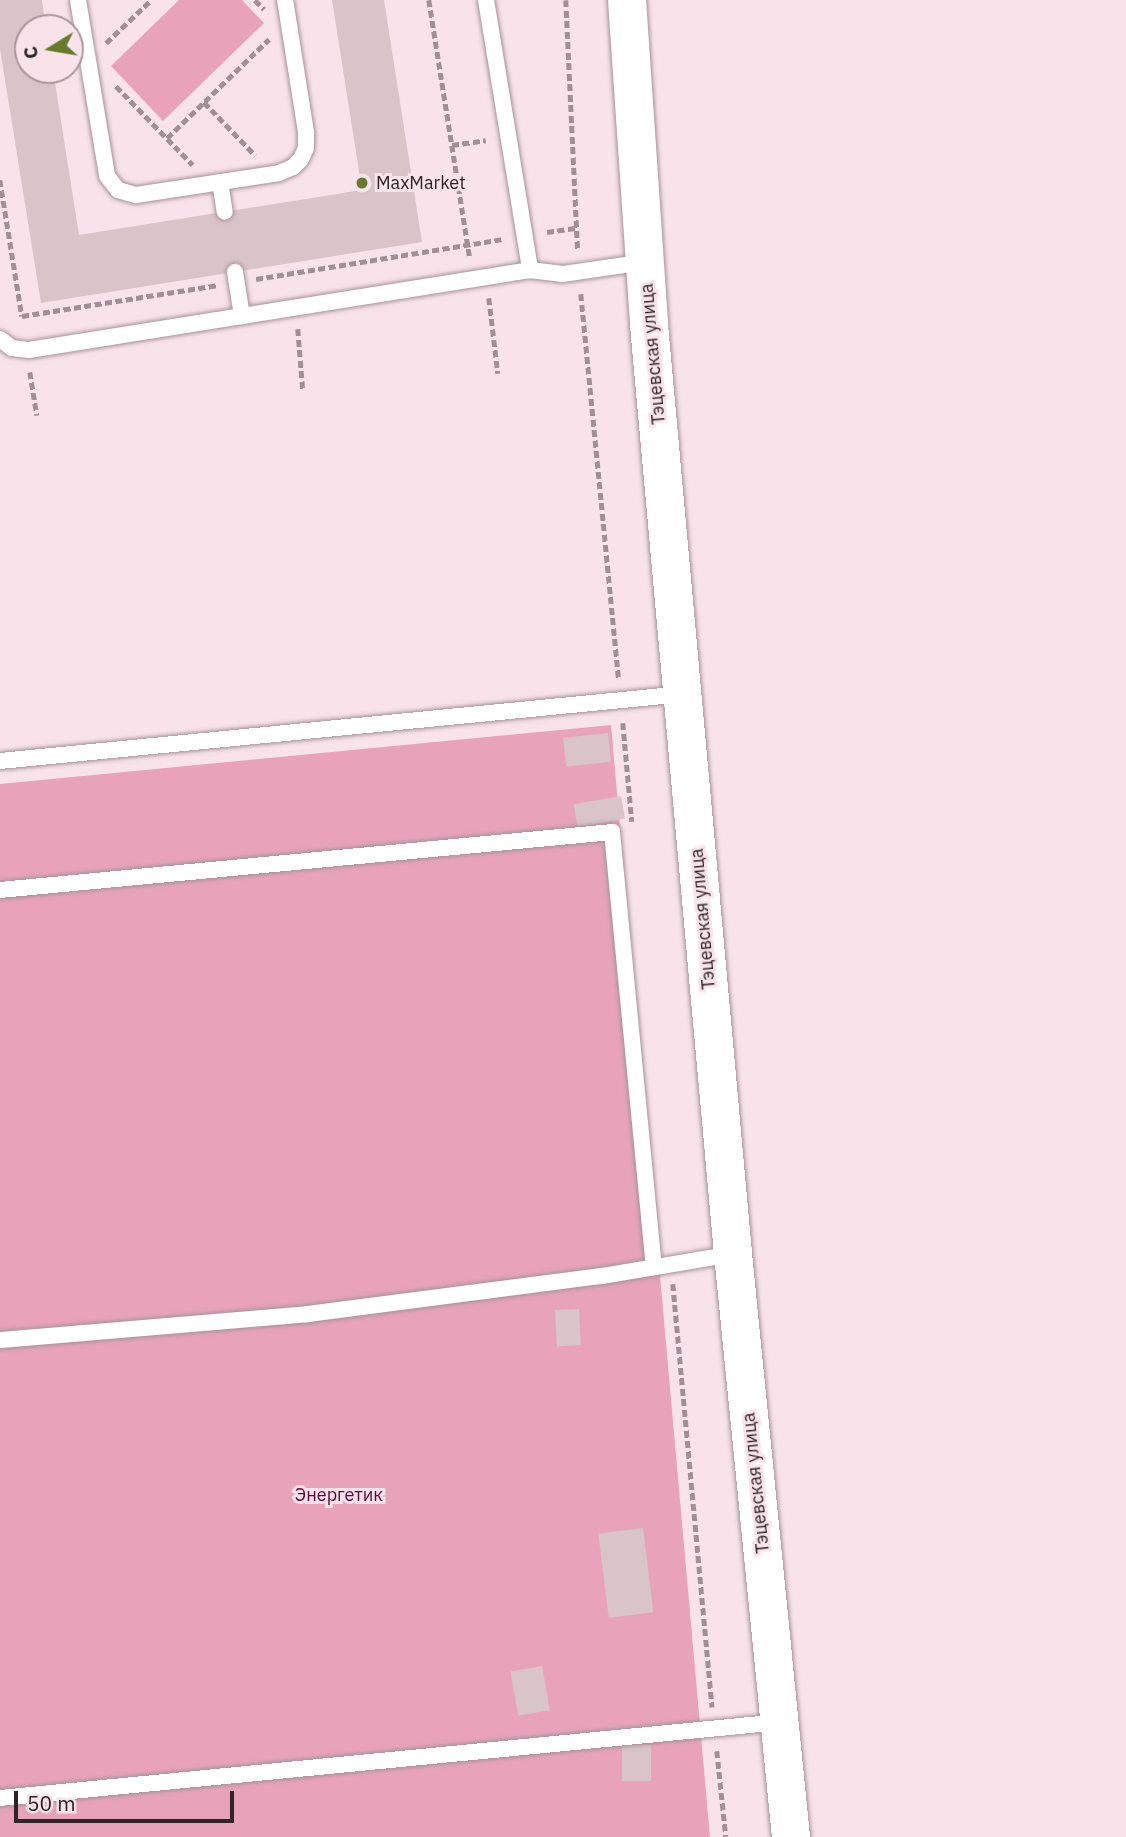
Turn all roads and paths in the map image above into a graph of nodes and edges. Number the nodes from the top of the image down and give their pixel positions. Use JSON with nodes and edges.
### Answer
{"nodes":[{"id":1,"x":78,"y":0,"type":"edge"},
{"id":2,"x":150,"y":0,"type":"edge"},
{"id":3,"x":285,"y":0,"type":"edge"},
{"id":4,"x":429,"y":0,"type":"edge"},
{"id":5,"x":486,"y":0,"type":"edge"},
{"id":6,"x":627,"y":0,"type":"edge"},
{"id":7,"x":289,"y":26,"type":"junction"},
{"id":8,"x":89,"y":59,"type":"junction"},
{"id":9,"x":204,"y":102,"type":"junction"},
{"id":10,"x":508,"y":136,"type":"junction"},
{"id":11,"x":167,"y":138,"type":"junction"},
{"id":12,"x":452,"y":145,"type":"junction"},
{"id":13,"x":272,"y":174,"type":"junction"},
{"id":14,"x":215,"y":183,"type":"junction"},
{"id":15,"x":225,"y":212,"type":"dead end"},
{"id":16,"x":645,"y":261,"type":"junction"},
{"id":17,"x":530,"y":270,"type":"junction"},
{"id":18,"x":234,"y":272,"type":"dead end"},
{"id":19,"x":480,"y":278,"type":"junction"},
{"id":20,"x":296,"y":307,"type":"junction"},
{"id":21,"x":242,"y":316,"type":"junction"},
{"id":22,"x":0,"y":339,"type":"edge"},
{"id":23,"x":498,"y":373,"type":"dead end"},
{"id":24,"x":303,"y":391,"type":"dead end"},
{"id":25,"x":683,"y":694,"type":"junction"},
{"id":26,"x":0,"y":761,"type":"edge"},
{"id":27,"x":0,"y":890,"type":"edge"},
{"id":28,"x":733,"y":1254,"type":"junction"},
{"id":29,"x":653,"y":1267,"type":"junction"},
{"id":30,"x":0,"y":1340,"type":"edge"},
{"id":31,"x":781,"y":1722,"type":"junction"},
{"id":32,"x":0,"y":1798,"type":"edge"},
{"id":33,"x":790,"y":1837,"type":"edge"}],
"edges":[{"from":1,"to":8,"type":"lane"},
{"from":2,"to":8,"type":"path"},
{"from":3,"to":7,"type":"lane"},
{"from":4,"to":12,"type":"path"},
{"from":5,"to":10,"type":"lane"},
{"from":6,"to":16,"type":"main road","name":"Тэцевская улица"},
{"from":7,"to":9,"type":"path"},
{"from":7,"to":13,"type":"lane"},
{"from":8,"to":11,"type":"path"},
{"from":8,"to":14,"type":"lane"},
{"from":9,"to":11,"type":"path"},
{"from":9,"to":13,"type":"path"},
{"from":10,"to":12,"type":"path"},
{"from":10,"to":17,"type":"lane"},
{"from":11,"to":14,"type":"path"},
{"from":12,"to":19,"type":"path"},
{"from":13,"to":14,"type":"lane"},
{"from":14,"to":15,"type":"lane"},
{"from":16,"to":17,"type":"lane"},
{"from":16,"to":25,"type":"main road","name":"Тэцевская улица"},
{"from":17,"to":19,"type":"lane"},
{"from":18,"to":21,"type":"lane"},
{"from":19,"to":20,"type":"lane"},
{"from":19,"to":23,"type":"path"},
{"from":20,"to":21,"type":"lane"},
{"from":20,"to":24,"type":"path"},
{"from":21,"to":22,"type":"lane"},
{"from":25,"to":26,"type":"lane"},
{"from":25,"to":28,"type":"main road","name":"Тэцевская улица"},
{"from":27,"to":29,"type":"lane"},
{"from":28,"to":29,"type":"lane"},
{"from":28,"to":31,"type":"main road","name":"Тэцевская улица"},
{"from":29,"to":30,"type":"lane"},
{"from":31,"to":32,"type":"lane"},
{"from":31,"to":33,"type":"main road","name":"Тэцевская улица"}]}
